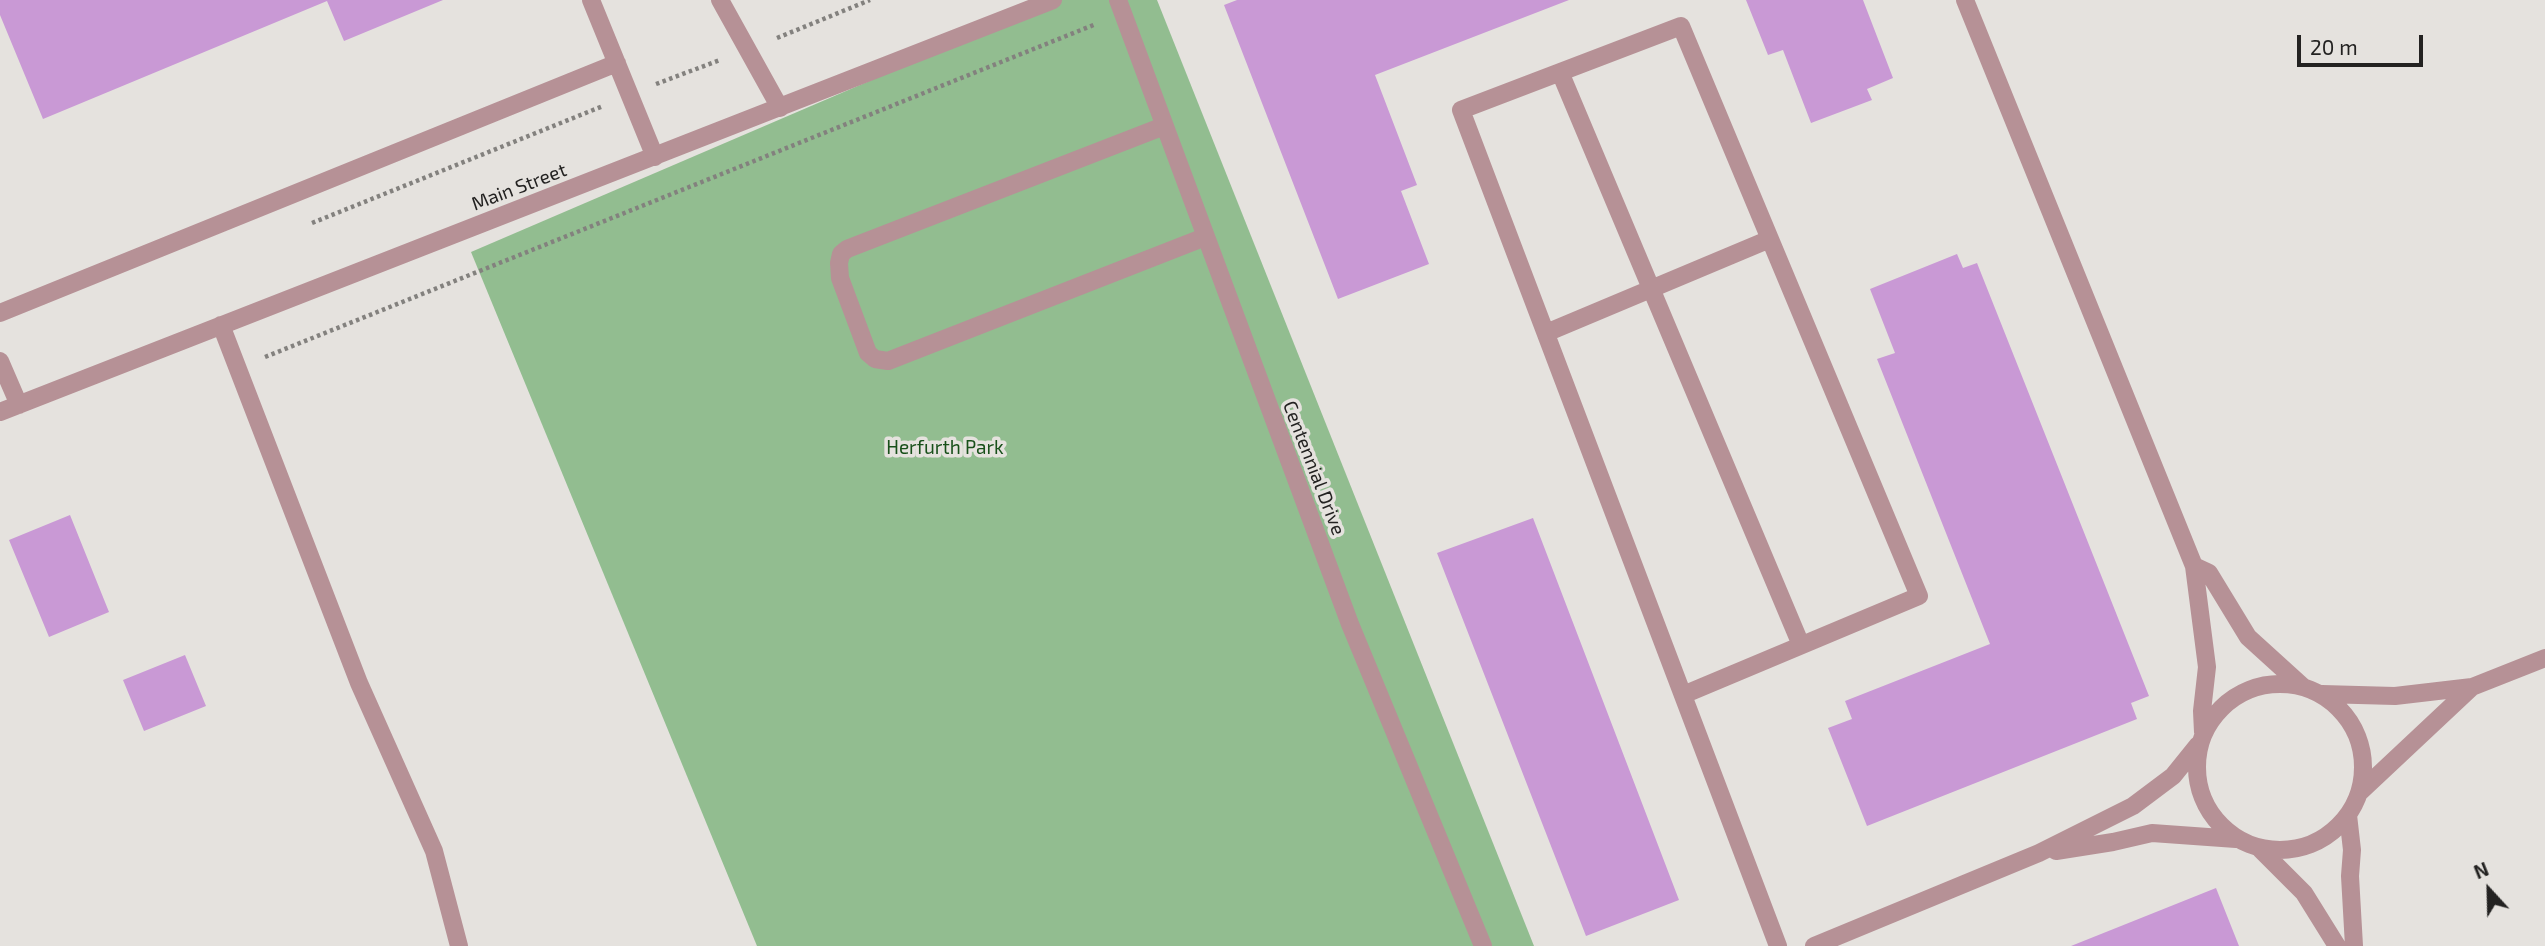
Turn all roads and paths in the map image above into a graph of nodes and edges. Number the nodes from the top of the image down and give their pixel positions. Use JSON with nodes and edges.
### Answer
{"nodes":[{"id":1,"x":591,"y":0,"type":"edge"},
{"id":2,"x":720,"y":0,"type":"edge"},
{"id":3,"x":870,"y":0,"type":"edge"},
{"id":4,"x":1053,"y":0,"type":"edge"},
{"id":5,"x":1965,"y":0,"type":"edge"},
{"id":6,"x":1120,"y":7,"type":"edge"},
{"id":7,"x":747,"y":49,"type":"junction"},
{"id":8,"x":617,"y":63,"type":"junction"},
{"id":9,"x":1560,"y":72,"type":"junction"},
{"id":10,"x":630,"y":95,"type":"junction"},
{"id":11,"x":780,"y":108,"type":"junction"},
{"id":12,"x":1164,"y":125,"type":"junction"},
{"id":13,"x":655,"y":157,"type":"junction"},
{"id":14,"x":300,"y":228,"type":"dead end"},
{"id":15,"x":1205,"y":237,"type":"junction"},
{"id":16,"x":1770,"y":239,"type":"junction"},
{"id":17,"x":1652,"y":289,"type":"junction"},
{"id":18,"x":0,"y":313,"type":"edge"},
{"id":19,"x":221,"y":325,"type":"junction"},
{"id":20,"x":1546,"y":333,"type":"junction"},
{"id":21,"x":0,"y":361,"type":"edge"},
{"id":22,"x":237,"y":367,"type":"junction"},
{"id":23,"x":19,"y":405,"type":"junction"},
{"id":24,"x":0,"y":412,"type":"edge"},
{"id":25,"x":2194,"y":566,"type":"junction"},
{"id":26,"x":1801,"y":645,"type":"junction"},
{"id":27,"x":2545,"y":659,"type":"edge"},
{"id":28,"x":2302,"y":686,"type":"junction"},
{"id":29,"x":2472,"y":687,"type":"junction"},
{"id":30,"x":2322,"y":694,"type":"junction"},
{"id":31,"x":1683,"y":695,"type":"junction"},
{"id":32,"x":2202,"y":737,"type":"junction"},
{"id":33,"x":2359,"y":793,"type":"junction"},
{"id":34,"x":2348,"y":815,"type":"junction"},
{"id":35,"x":2237,"y":839,"type":"junction"},
{"id":36,"x":2260,"y":849,"type":"junction"},
{"id":37,"x":2039,"y":853,"type":"junction"},
{"id":38,"x":459,"y":946,"type":"edge"},
{"id":39,"x":1483,"y":946,"type":"edge"},
{"id":40,"x":1778,"y":946,"type":"edge"},
{"id":41,"x":1815,"y":946,"type":"edge"},
{"id":42,"x":2337,"y":946,"type":"edge"},
{"id":43,"x":2354,"y":946,"type":"edge"}],
"edges":[{"from":1,"to":8,"type":"street"},
{"from":2,"to":7,"type":"street"},
{"from":3,"to":7,"type":"path"},
{"from":4,"to":11,"type":"street","name":"Main Street"},
{"from":5,"to":25,"type":"street"},
{"from":6,"to":12,"type":"street","name":"Centennial Drive"},
{"from":6,"to":22,"type":"path"},
{"from":7,"to":10,"type":"path"},
{"from":7,"to":11,"type":"street"},
{"from":8,"to":10,"type":"street"},
{"from":8,"to":18,"type":"street"},
{"from":9,"to":16,"type":"street"},
{"from":9,"to":17,"type":"street"},
{"from":9,"to":20,"type":"street"},
{"from":10,"to":13,"type":"street"},
{"from":10,"to":14,"type":"path"},
{"from":11,"to":13,"type":"street","name":"Main Street"},
{"from":12,"to":15,"type":"street","name":"Centennial Drive"},
{"from":12,"to":15,"type":"street"},
{"from":13,"to":19,"type":"street","name":"Main Street"},
{"from":15,"to":39,"type":"street","name":"Centennial Drive"},
{"from":16,"to":17,"type":"street"},
{"from":16,"to":26,"type":"street"},
{"from":17,"to":20,"type":"street"},
{"from":17,"to":26,"type":"street"},
{"from":19,"to":22,"type":"street"},
{"from":19,"to":23,"type":"street","name":"Main Street"},
{"from":20,"to":31,"type":"street"},
{"from":21,"to":23,"type":"street"},
{"from":22,"to":38,"type":"street"},
{"from":23,"to":24,"type":"street","name":"Main Street"},
{"from":25,"to":28,"type":"street"},
{"from":25,"to":32,"type":"street"},
{"from":26,"to":31,"type":"street"},
{"from":27,"to":29,"type":"street"},
{"from":28,"to":30,"type":"street"},
{"from":28,"to":32,"type":"street"},
{"from":29,"to":30,"type":"street"},
{"from":29,"to":33,"type":"street"},
{"from":30,"to":33,"type":"street"},
{"from":31,"to":40,"type":"street"},
{"from":32,"to":35,"type":"street"},
{"from":32,"to":37,"type":"street"},
{"from":33,"to":34,"type":"street"},
{"from":34,"to":36,"type":"street"},
{"from":34,"to":43,"type":"street"},
{"from":35,"to":36,"type":"street"},
{"from":35,"to":37,"type":"street"},
{"from":36,"to":42,"type":"street"},
{"from":37,"to":41,"type":"street"}]}
